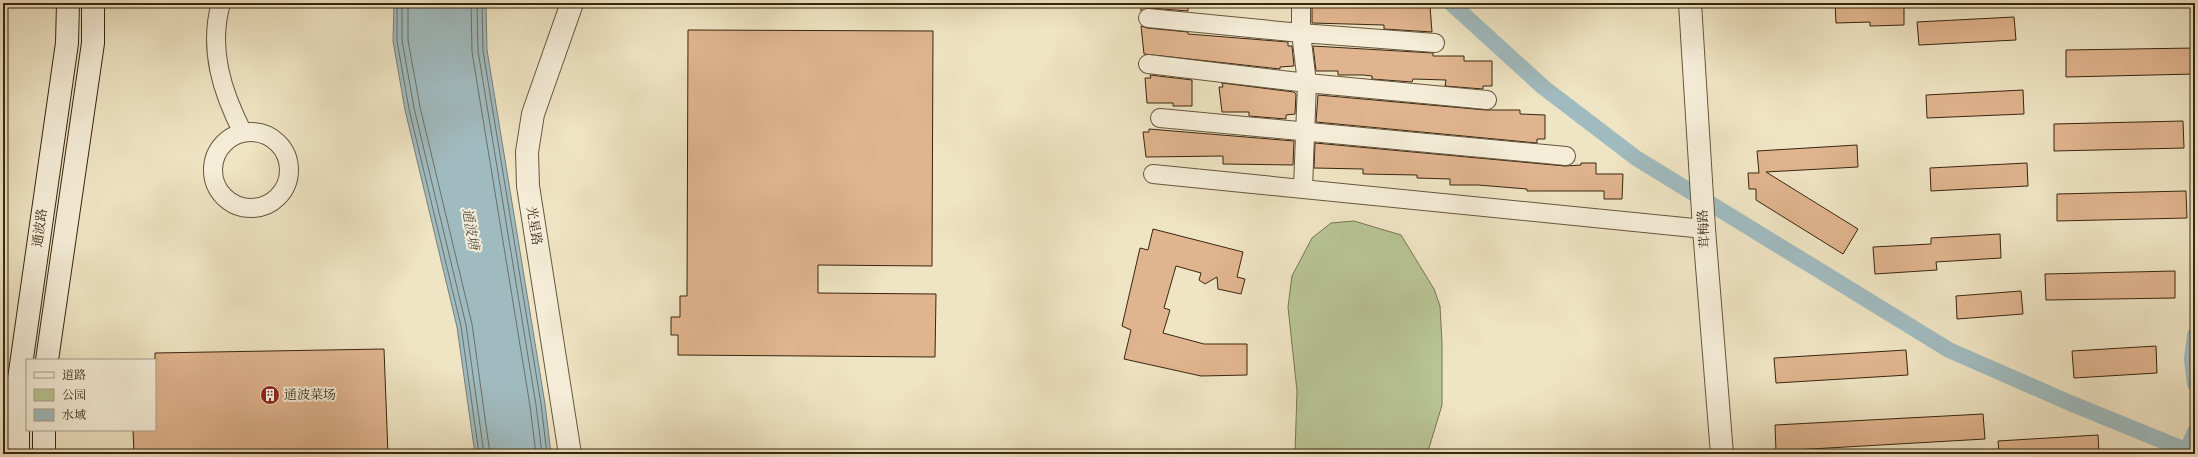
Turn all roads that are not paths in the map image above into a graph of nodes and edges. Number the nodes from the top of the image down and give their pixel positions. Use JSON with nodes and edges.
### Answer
{"nodes":[{"id":1,"x":68,"y":3,"type":"edge"},
{"id":2,"x":93,"y":3,"type":"edge"},
{"id":3,"x":221,"y":3,"type":"edge"},
{"id":4,"x":572,"y":3,"type":"edge"},
{"id":5,"x":1301,"y":3,"type":"edge"},
{"id":6,"x":1690,"y":3,"type":"edge"},
{"id":7,"x":1148,"y":18,"type":"dead end"},
{"id":8,"x":1301,"y":33,"type":"junction"},
{"id":9,"x":1435,"y":43,"type":"dead end"},
{"id":10,"x":1148,"y":64,"type":"dead end"},
{"id":11,"x":1307,"y":83,"type":"junction"},
{"id":12,"x":1487,"y":100,"type":"dead end"},
{"id":13,"x":1160,"y":118,"type":"dead end"},
{"id":14,"x":1304,"y":132,"type":"junction"},
{"id":15,"x":243,"y":133,"type":"junction"},
{"id":16,"x":1566,"y":156,"type":"dead end"},
{"id":17,"x":1154,"y":174,"type":"dead end"},
{"id":18,"x":1303,"y":188,"type":"junction"},
{"id":19,"x":1704,"y":229,"type":"junction"},
{"id":20,"x":47,"y":359,"type":"edge"},
{"id":21,"x":44,"y":431,"type":"edge"},
{"id":22,"x":18,"y":454,"type":"edge"},
{"id":23,"x":44,"y":454,"type":"edge"},
{"id":24,"x":570,"y":454,"type":"edge"},
{"id":25,"x":1722,"y":454,"type":"edge"}],
"edges":[{"from":1,"to":22,"type":"street","name":"通波路"},
{"from":2,"to":20,"type":"street","name":"通波路"},
{"from":3,"to":15,"type":"street"},
{"from":4,"to":24,"type":"street","name":"光星路"},
{"from":5,"to":8,"type":"street"},
{"from":6,"to":19,"type":"street","name":"茸梅路"},
{"from":7,"to":8,"type":"street"},
{"from":8,"to":9,"type":"street"},
{"from":8,"to":11,"type":"street"},
{"from":10,"to":11,"type":"street"},
{"from":11,"to":12,"type":"street"},
{"from":11,"to":14,"type":"street"},
{"from":13,"to":14,"type":"street"},
{"from":14,"to":16,"type":"street"},
{"from":14,"to":18,"type":"street"},
{"from":15,"to":15,"type":"street"},
{"from":17,"to":18,"type":"street"},
{"from":18,"to":19,"type":"street"},
{"from":19,"to":25,"type":"street","name":"茸梅路"},
{"from":21,"to":23,"type":"street"}]}
